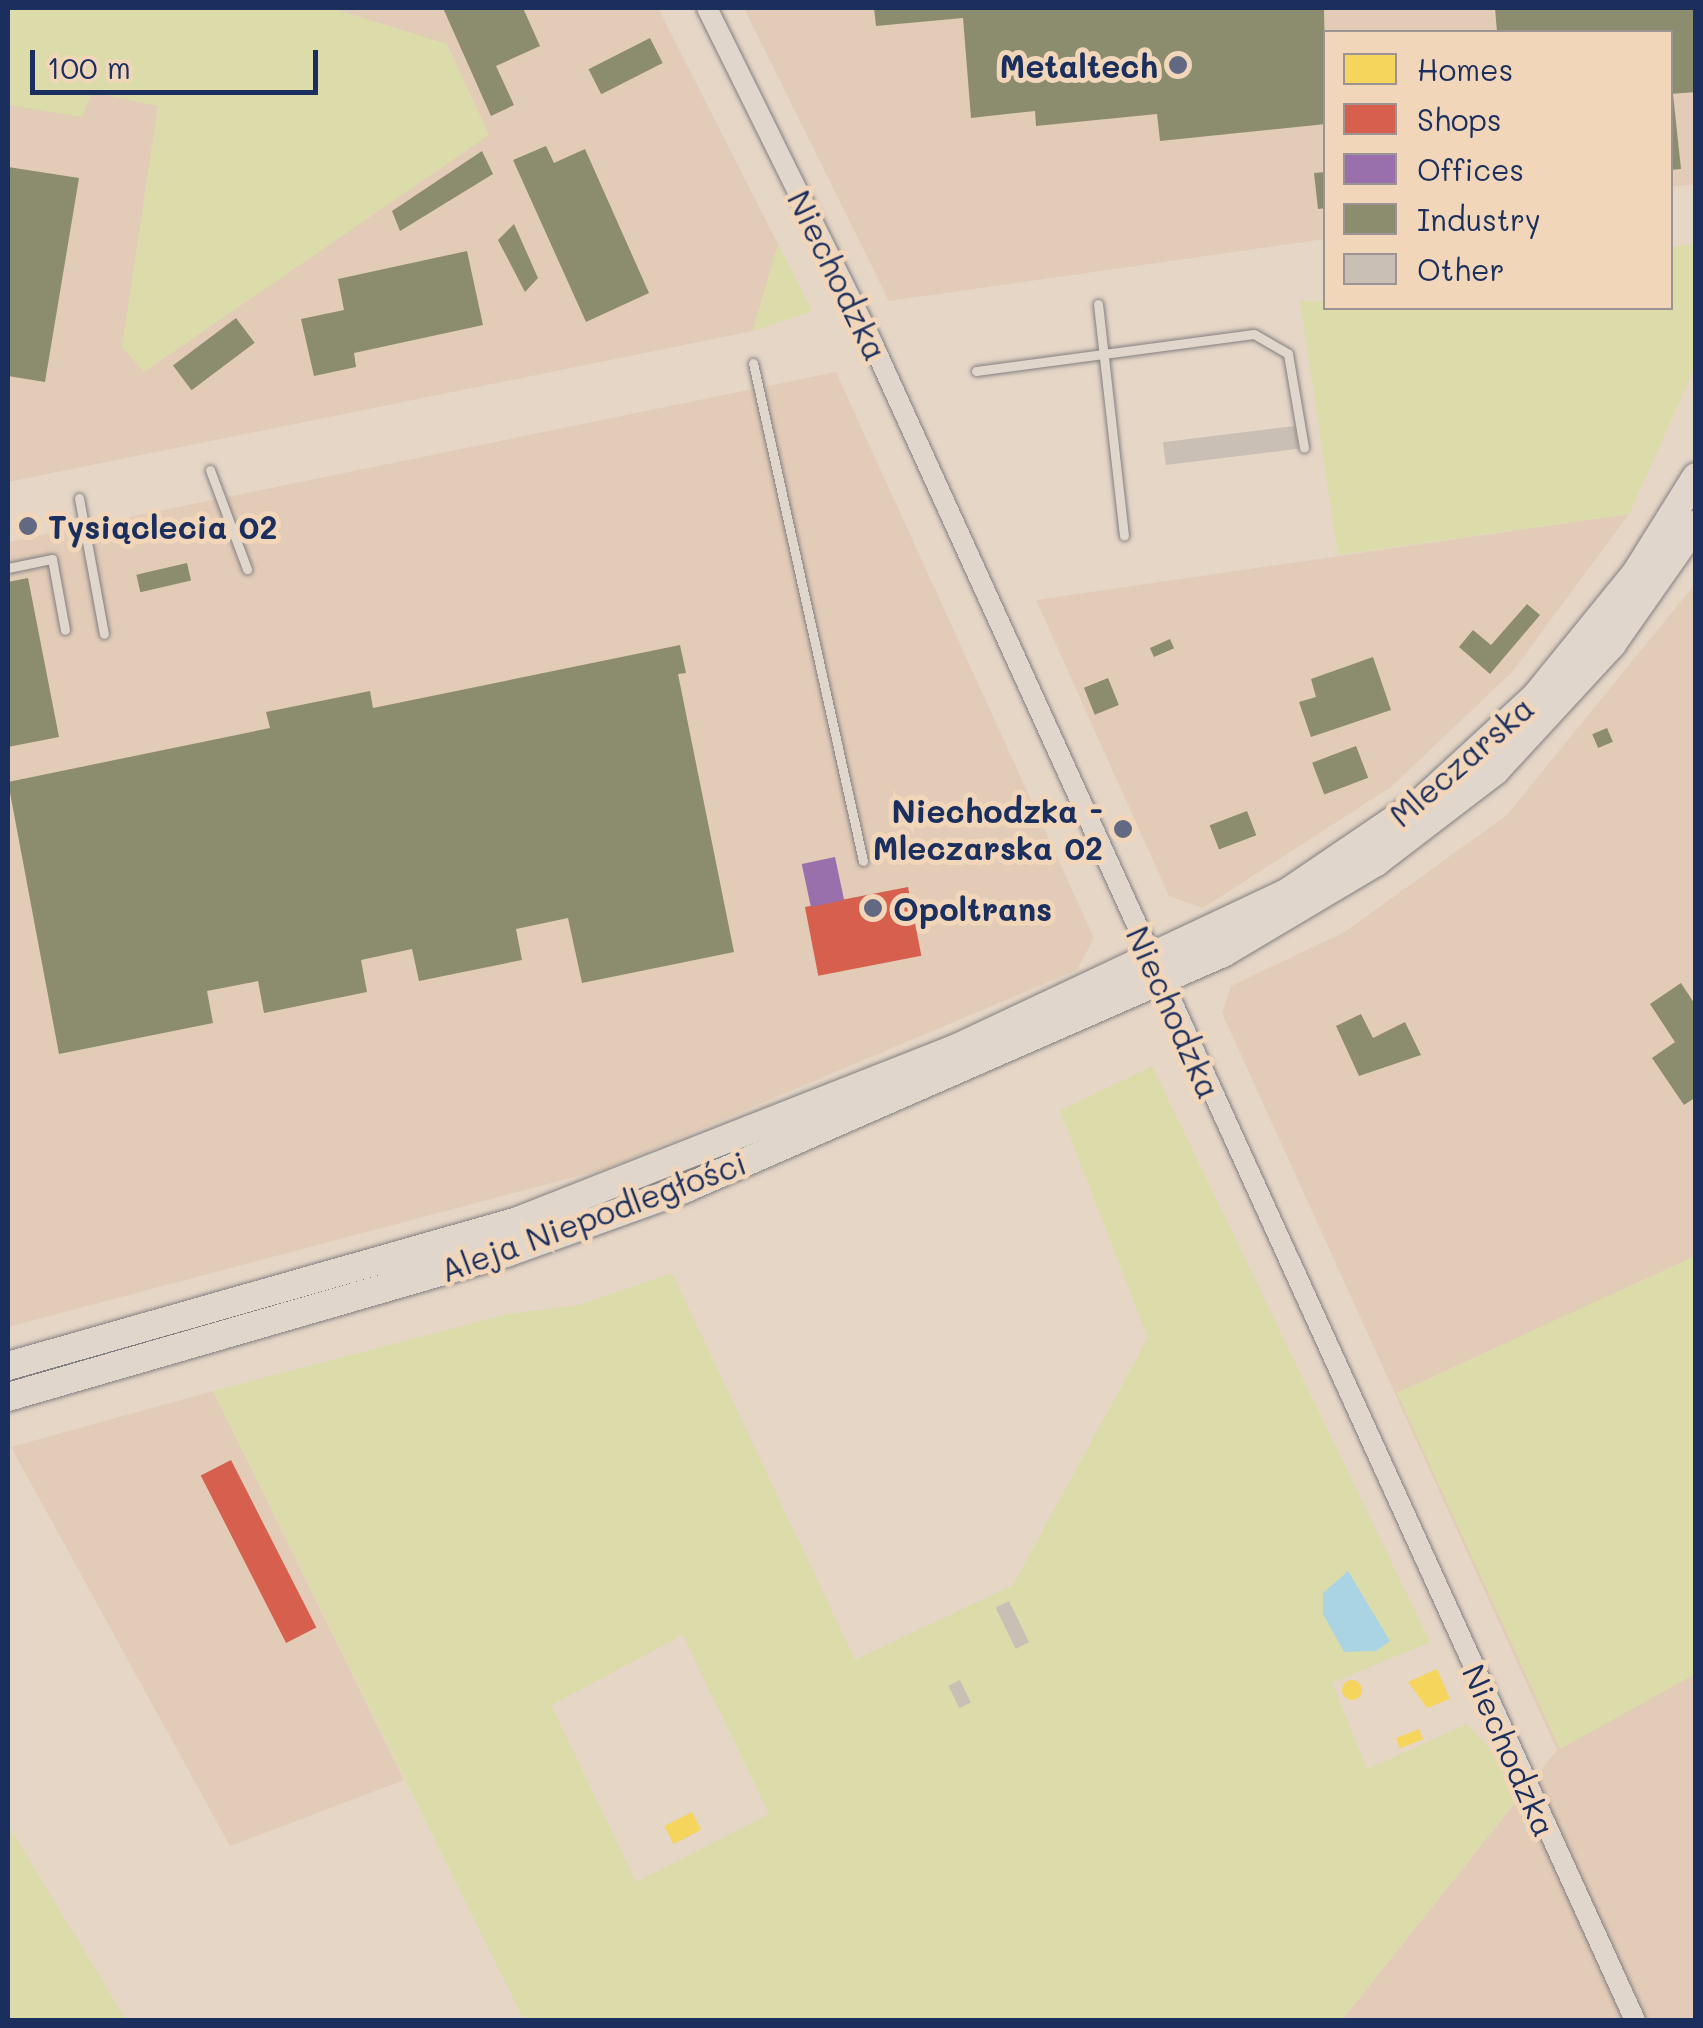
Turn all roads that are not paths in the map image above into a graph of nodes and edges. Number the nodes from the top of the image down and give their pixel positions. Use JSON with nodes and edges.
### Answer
{"nodes":[{"id":1,"x":707,"y":8,"type":"edge"},
{"id":2,"x":1098,"y":304,"type":"dead end"},
{"id":3,"x":1104,"y":354,"type":"junction"},
{"id":4,"x":752,"y":363,"type":"dead end"},
{"id":5,"x":976,"y":372,"type":"dead end"},
{"id":6,"x":1304,"y":448,"type":"dead end"},
{"id":7,"x":210,"y":470,"type":"dead end"},
{"id":8,"x":1696,"y":477,"type":"edge"},
{"id":9,"x":79,"y":498,"type":"dead end"},
{"id":10,"x":1696,"y":524,"type":"edge"},
{"id":11,"x":1124,"y":536,"type":"dead end"},
{"id":12,"x":8,"y":568,"type":"edge"},
{"id":13,"x":247,"y":570,"type":"dead end"},
{"id":14,"x":65,"y":630,"type":"dead end"},
{"id":15,"x":104,"y":634,"type":"dead end"},
{"id":16,"x":864,"y":861,"type":"dead end"},
{"id":17,"x":1155,"y":970,"type":"junction"},
{"id":18,"x":8,"y":1366,"type":"edge"},
{"id":19,"x":8,"y":1397,"type":"edge"},
{"id":20,"x":1635,"y":2020,"type":"edge"}],
"edges":[{"from":1,"to":17,"type":"street","name":"Niechodzka"},
{"from":2,"to":3,"type":"lane"},
{"from":3,"to":5,"type":"lane"},
{"from":3,"to":6,"type":"lane"},
{"from":3,"to":11,"type":"lane"},
{"from":4,"to":16,"type":"lane"},
{"from":7,"to":13,"type":"lane"},
{"from":8,"to":17,"type":"main road","name":"Mleczarska"},
{"from":9,"to":15,"type":"lane"},
{"from":10,"to":17,"type":"main road","name":"Mleczarska"},
{"from":12,"to":14,"type":"lane"},
{"from":17,"to":18,"type":"main road","name":"Aleja Niepodległości"},
{"from":17,"to":19,"type":"main road","name":"Aleja Niepodległości"},
{"from":17,"to":20,"type":"street","name":"Niechodzka"}]}
